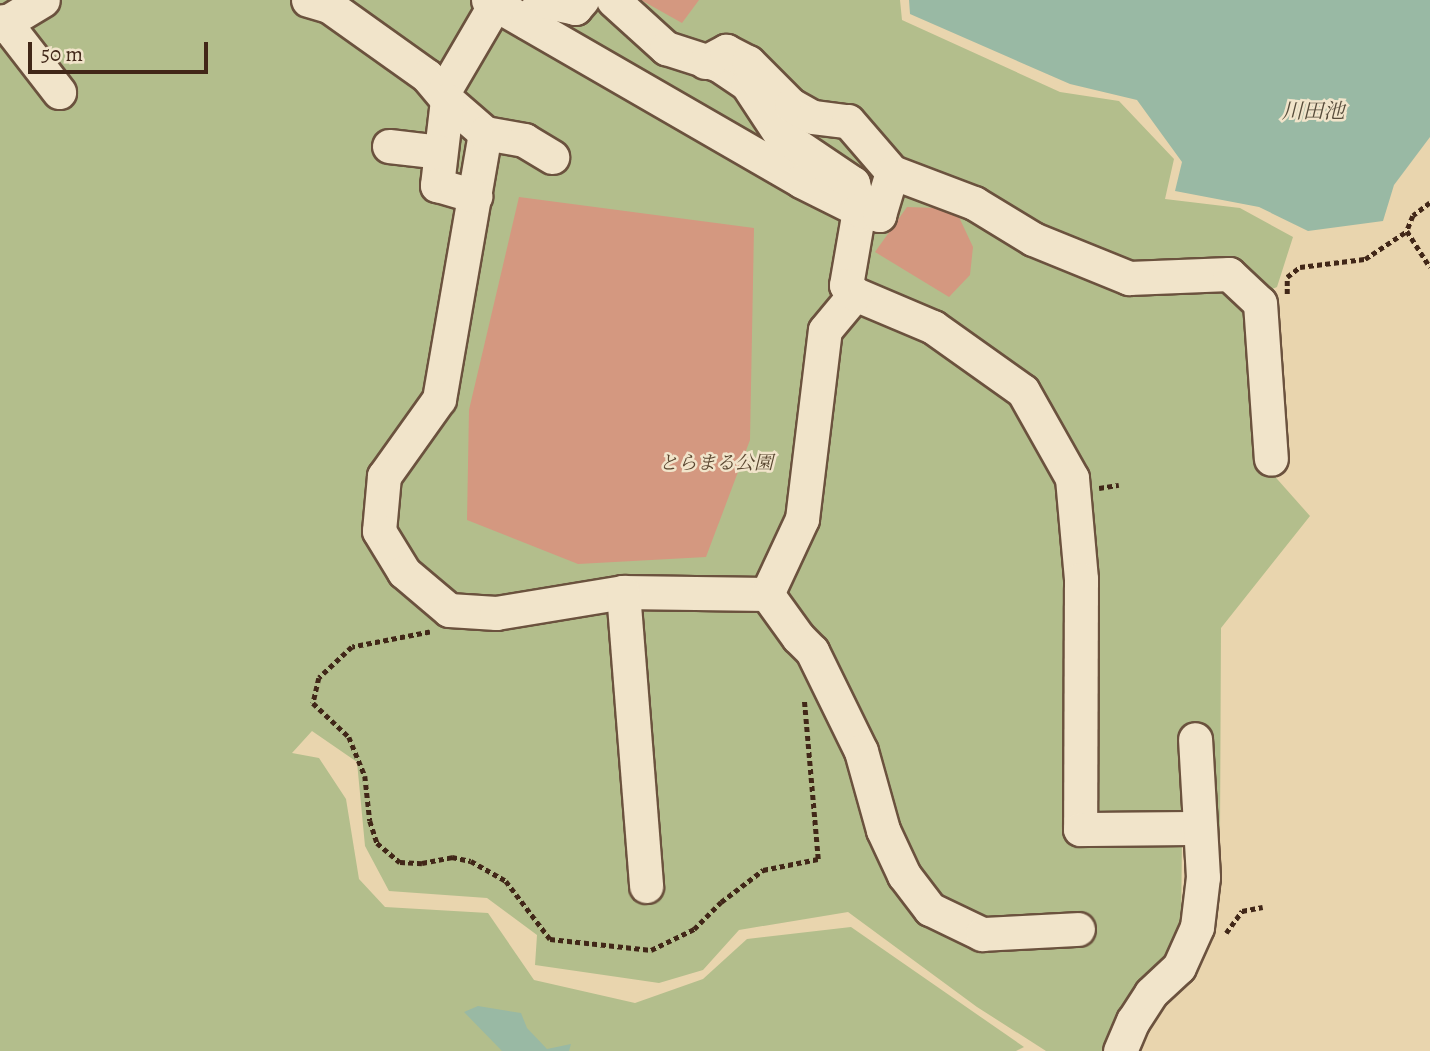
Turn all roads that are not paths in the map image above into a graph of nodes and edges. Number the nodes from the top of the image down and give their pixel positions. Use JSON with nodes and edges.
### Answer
{"nodes":[{"id":1,"x":43,"y":0,"type":"edge"},
{"id":2,"x":308,"y":0,"type":"edge"},
{"id":3,"x":582,"y":0,"type":"edge"},
{"id":4,"x":613,"y":0,"type":"edge"},
{"id":5,"x":491,"y":2,"type":"edge"},
{"id":6,"x":527,"y":22,"type":"junction"},
{"id":7,"x":2,"y":24,"type":"edge"},
{"id":8,"x":705,"y":62,"type":"junction"},
{"id":9,"x":60,"y":92,"type":"dead end"},
{"id":10,"x":445,"y":96,"type":"junction"},
{"id":11,"x":485,"y":133,"type":"junction"},
{"id":12,"x":389,"y":146,"type":"dead end"},
{"id":13,"x":440,"y":152,"type":"junction"},
{"id":14,"x":552,"y":157,"type":"dead end"},
{"id":15,"x":892,"y":172,"type":"junction"},
{"id":16,"x":475,"y":196,"type":"junction"},
{"id":17,"x":859,"y":210,"type":"junction"},
{"id":18,"x":855,"y":295,"type":"junction"},
{"id":19,"x":1272,"y":459,"type":"dead end"},
{"id":20,"x":623,"y":592,"type":"junction"},
{"id":21,"x":767,"y":594,"type":"junction"},
{"id":22,"x":1195,"y":739,"type":"dead end"},
{"id":23,"x":1199,"y":828,"type":"junction"},
{"id":24,"x":646,"y":886,"type":"dead end"},
{"id":25,"x":1078,"y":929,"type":"dead end"},
{"id":26,"x":1120,"y":1051,"type":"edge"}],
"edges":[{"from":1,"to":7,"type":"street"},
{"from":2,"to":10,"type":"street"},
{"from":3,"to":6,"type":"street"},
{"from":4,"to":8,"type":"street"},
{"from":5,"to":6,"type":"street"},
{"from":5,"to":10,"type":"street"},
{"from":6,"to":17,"type":"street"},
{"from":7,"to":9,"type":"street"},
{"from":8,"to":15,"type":"street"},
{"from":8,"to":17,"type":"street"},
{"from":10,"to":11,"type":"street"},
{"from":10,"to":13,"type":"street"},
{"from":11,"to":14,"type":"street"},
{"from":11,"to":16,"type":"street"},
{"from":12,"to":13,"type":"street"},
{"from":13,"to":16,"type":"street"},
{"from":15,"to":17,"type":"street"},
{"from":15,"to":19,"type":"street"},
{"from":16,"to":20,"type":"street"},
{"from":17,"to":18,"type":"street"},
{"from":18,"to":21,"type":"street"},
{"from":18,"to":23,"type":"street"},
{"from":20,"to":21,"type":"street"},
{"from":20,"to":24,"type":"street"},
{"from":21,"to":25,"type":"street"},
{"from":22,"to":23,"type":"street"},
{"from":23,"to":26,"type":"street"}]}
